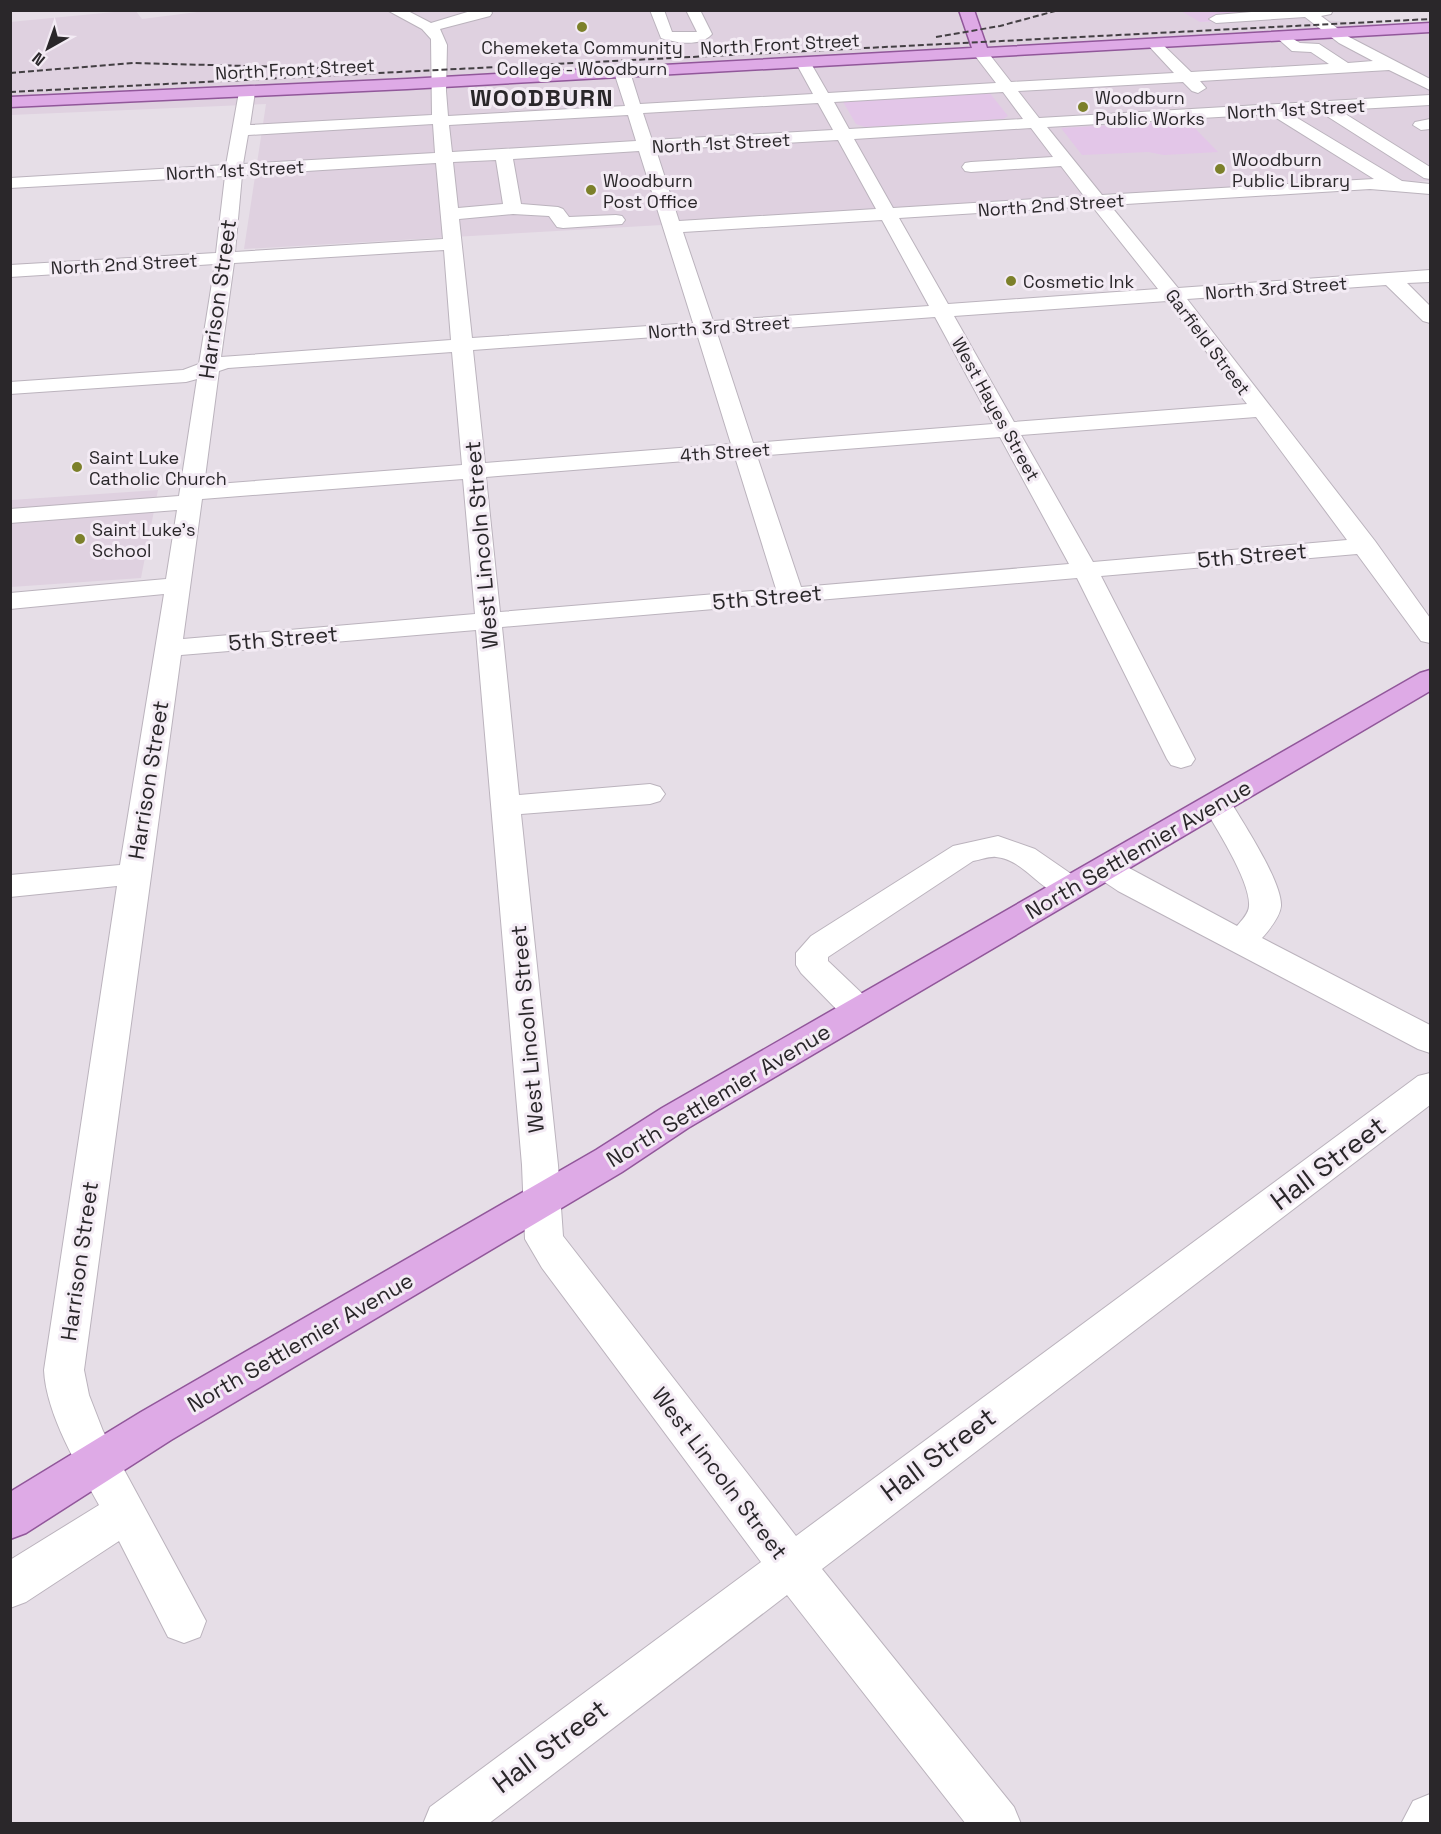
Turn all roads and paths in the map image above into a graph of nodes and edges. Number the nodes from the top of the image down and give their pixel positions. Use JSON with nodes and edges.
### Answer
{"nodes":[{"id":1,"x":394,"y":10,"type":"edge"},
{"id":2,"x":657,"y":10,"type":"edge"},
{"id":3,"x":693,"y":10,"type":"edge"},
{"id":4,"x":966,"y":10,"type":"edge"},
{"id":5,"x":1329,"y":10,"type":"edge"},
{"id":6,"x":488,"y":11,"type":"edge"},
{"id":7,"x":1307,"y":11,"type":"edge"},
{"id":8,"x":1216,"y":18,"type":"dead end"},
{"id":9,"x":428,"y":28,"type":"junction"},
{"id":10,"x":1431,"y":28,"type":"edge"},
{"id":11,"x":1335,"y":34,"type":"junction"},
{"id":12,"x":1283,"y":37,"type":"junction"},
{"id":13,"x":1154,"y":44,"type":"junction"},
{"id":14,"x":981,"y":53,"type":"junction"},
{"id":15,"x":1422,"y":61,"type":"dead end"},
{"id":16,"x":804,"y":63,"type":"junction"},
{"id":17,"x":1389,"y":64,"type":"junction"},
{"id":18,"x":1345,"y":68,"type":"junction"},
{"id":19,"x":622,"y":72,"type":"junction"},
{"id":20,"x":1188,"y":78,"type":"junction"},
{"id":21,"x":438,"y":82,"type":"junction"},
{"id":22,"x":1431,"y":85,"type":"edge"},
{"id":23,"x":1008,"y":87,"type":"junction"},
{"id":24,"x":247,"y":92,"type":"junction"},
{"id":25,"x":1204,"y":94,"type":"junction"},
{"id":26,"x":823,"y":99,"type":"junction"},
{"id":27,"x":1431,"y":100,"type":"edge"},
{"id":28,"x":10,"y":102,"type":"edge"},
{"id":29,"x":1323,"y":107,"type":"junction"},
{"id":30,"x":634,"y":110,"type":"junction"},
{"id":31,"x":1275,"y":110,"type":"junction"},
{"id":32,"x":1223,"y":113,"type":"junction"},
{"id":33,"x":1144,"y":118,"type":"junction"},
{"id":34,"x":441,"y":120,"type":"junction"},
{"id":35,"x":392,"y":122,"type":"junction"},
{"id":36,"x":1036,"y":124,"type":"junction"},
{"id":37,"x":279,"y":128,"type":"junction"},
{"id":38,"x":241,"y":130,"type":"junction"},
{"id":39,"x":842,"y":135,"type":"junction"},
{"id":40,"x":274,"y":145,"type":"dead end"},
{"id":41,"x":646,"y":147,"type":"junction"},
{"id":42,"x":298,"y":148,"type":"dead end"},
{"id":43,"x":504,"y":155,"type":"junction"},
{"id":44,"x":445,"y":158,"type":"junction"},
{"id":45,"x":398,"y":161,"type":"junction"},
{"id":46,"x":1064,"y":161,"type":"junction"},
{"id":47,"x":314,"y":166,"type":"junction"},
{"id":48,"x":971,"y":167,"type":"dead end"},
{"id":49,"x":234,"y":170,"type":"junction"},
{"id":50,"x":1431,"y":174,"type":"edge"},
{"id":51,"x":14,"y":183,"type":"edge"},
{"id":52,"x":1400,"y":186,"type":"junction"},
{"id":53,"x":1431,"y":189,"type":"edge"},
{"id":54,"x":1096,"y":202,"type":"junction"},
{"id":55,"x":10,"y":204,"type":"edge"},
{"id":56,"x":1431,"y":205,"type":"edge"},
{"id":57,"x":513,"y":208,"type":"junction"},
{"id":58,"x":450,"y":214,"type":"junction"},
{"id":59,"x":889,"y":216,"type":"junction"},
{"id":60,"x":616,"y":220,"type":"dead end"},
{"id":61,"x":672,"y":227,"type":"junction"},
{"id":62,"x":453,"y":244,"type":"junction"},
{"id":63,"x":225,"y":258,"type":"junction"},
{"id":64,"x":10,"y":271,"type":"edge"},
{"id":65,"x":1431,"y":276,"type":"edge"},
{"id":66,"x":1391,"y":279,"type":"junction"},
{"id":67,"x":1173,"y":296,"type":"junction"},
{"id":68,"x":941,"y":311,"type":"junction"},
{"id":69,"x":1431,"y":317,"type":"edge"},
{"id":70,"x":704,"y":328,"type":"junction"},
{"id":71,"x":462,"y":344,"type":"junction"},
{"id":72,"x":208,"y":368,"type":"junction"},
{"id":73,"x":10,"y":388,"type":"edge"},
{"id":74,"x":1260,"y":410,"type":"junction"},
{"id":75,"x":1008,"y":430,"type":"junction"},
{"id":76,"x":743,"y":450,"type":"junction"},
{"id":77,"x":474,"y":471,"type":"junction"},
{"id":78,"x":190,"y":498,"type":"junction"},
{"id":79,"x":10,"y":516,"type":"edge"},
{"id":80,"x":1366,"y":546,"type":"junction"},
{"id":81,"x":1085,"y":570,"type":"junction"},
{"id":82,"x":178,"y":585,"type":"junction"},
{"id":83,"x":791,"y":595,"type":"junction"},
{"id":84,"x":10,"y":601,"type":"edge"},
{"id":85,"x":488,"y":620,"type":"junction"},
{"id":86,"x":1431,"y":635,"type":"edge"},
{"id":87,"x":169,"y":648,"type":"junction"},
{"id":88,"x":1431,"y":679,"type":"edge"},
{"id":89,"x":1181,"y":759,"type":"dead end"},
{"id":90,"x":650,"y":795,"type":"dead end"},
{"id":91,"x":1217,"y":804,"type":"junction"},
{"id":92,"x":506,"y":806,"type":"junction"},
{"id":93,"x":1105,"y":868,"type":"junction"},
{"id":94,"x":134,"y":874,"type":"junction"},
{"id":95,"x":10,"y":886,"type":"edge"},
{"id":96,"x":1070,"y":888,"type":"junction"},
{"id":97,"x":1242,"y":942,"type":"junction"},
{"id":98,"x":858,"y":1011,"type":"junction"},
{"id":99,"x":1431,"y":1040,"type":"edge"},
{"id":100,"x":1431,"y":1086,"type":"edge"},
{"id":101,"x":543,"y":1200,"type":"junction"},
{"id":102,"x":98,"y":1463,"type":"junction"},
{"id":103,"x":123,"y":1506,"type":"junction"},
{"id":104,"x":10,"y":1518,"type":"edge"},
{"id":105,"x":790,"y":1565,"type":"junction"},
{"id":106,"x":10,"y":1586,"type":"edge"},
{"id":107,"x":184,"y":1621,"type":"dead end"},
{"id":108,"x":1431,"y":1818,"type":"edge"},
{"id":109,"x":447,"y":1824,"type":"edge"},
{"id":110,"x":997,"y":1824,"type":"edge"},
{"id":111,"x":1425,"y":1824,"type":"edge"}],
"edges":[{"from":1,"to":9,"type":"street"},
{"from":2,"to":3,"type":"street"},
{"from":4,"to":14,"type":"main road"},
{"from":5,"to":7,"type":"street"},
{"from":6,"to":9,"type":"street"},
{"from":7,"to":8,"type":"street"},
{"from":7,"to":11,"type":"street"},
{"from":9,"to":21,"type":"street","name":"West Lincoln Street"},
{"from":10,"to":11,"type":"main road","name":"North Front Street"},
{"from":11,"to":12,"type":"main road","name":"North Front Street"},
{"from":11,"to":17,"type":"street"},
{"from":12,"to":13,"type":"main road","name":"North Front Street"},
{"from":12,"to":18,"type":"street"},
{"from":13,"to":14,"type":"main road","name":"North Front Street"},
{"from":13,"to":20,"type":"street"},
{"from":14,"to":16,"type":"main road","name":"North Front Street"},
{"from":14,"to":23,"type":"street","name":"Garfield Street"},
{"from":15,"to":17,"type":"street"},
{"from":16,"to":19,"type":"main road","name":"North Front Street"},
{"from":16,"to":26,"type":"street","name":"West Hayes Street"},
{"from":17,"to":18,"type":"street"},
{"from":17,"to":22,"type":"street"},
{"from":18,"to":20,"type":"street"},
{"from":19,"to":21,"type":"main road","name":"North Front Street"},
{"from":19,"to":30,"type":"street"},
{"from":20,"to":23,"type":"street"},
{"from":20,"to":25,"type":"street"},
{"from":21,"to":24,"type":"main road","name":"North Front Street"},
{"from":21,"to":34,"type":"street","name":"West Lincoln Street"},
{"from":23,"to":26,"type":"street"},
{"from":23,"to":36,"type":"street","name":"Garfield Street"},
{"from":24,"to":28,"type":"main road","name":"North Front Street"},
{"from":24,"to":38,"type":"street","name":"Harrison Street"},
{"from":25,"to":32,"type":"street"},
{"from":25,"to":33,"type":"street"},
{"from":26,"to":30,"type":"street"},
{"from":26,"to":39,"type":"street","name":"West Hayes Street"},
{"from":27,"to":29,"type":"street","name":"North 1st Street"},
{"from":29,"to":31,"type":"street","name":"North 1st Street"},
{"from":29,"to":50,"type":"street"},
{"from":30,"to":34,"type":"street"},
{"from":30,"to":41,"type":"street"},
{"from":31,"to":32,"type":"street","name":"North 1st Street"},
{"from":31,"to":52,"type":"street"},
{"from":32,"to":33,"type":"street","name":"North 1st Street"},
{"from":33,"to":36,"type":"street","name":"North 1st Street"},
{"from":34,"to":35,"type":"street"},
{"from":34,"to":44,"type":"street","name":"West Lincoln Street"},
{"from":35,"to":37,"type":"street"},
{"from":35,"to":45,"type":"street"},
{"from":36,"to":39,"type":"street","name":"North 1st Street"},
{"from":36,"to":46,"type":"street","name":"Garfield Street"},
{"from":37,"to":38,"type":"street"},
{"from":37,"to":40,"type":"street"},
{"from":38,"to":49,"type":"street","name":"Harrison Street"},
{"from":39,"to":41,"type":"street","name":"North 1st Street"},
{"from":39,"to":59,"type":"street","name":"West Hayes Street"},
{"from":41,"to":43,"type":"street","name":"North 1st Street"},
{"from":41,"to":61,"type":"street"},
{"from":42,"to":47,"type":"street"},
{"from":43,"to":44,"type":"street","name":"North 1st Street"},
{"from":43,"to":57,"type":"street"},
{"from":44,"to":45,"type":"street","name":"North 1st Street"},
{"from":44,"to":58,"type":"street","name":"West Lincoln Street"},
{"from":45,"to":47,"type":"street","name":"North 1st Street"},
{"from":46,"to":48,"type":"street"},
{"from":46,"to":54,"type":"street","name":"Garfield Street"},
{"from":47,"to":49,"type":"street","name":"North 1st Street"},
{"from":49,"to":51,"type":"street","name":"North 1st Street"},
{"from":49,"to":63,"type":"street","name":"Harrison Street"},
{"from":51,"to":55,"type":"street"},
{"from":52,"to":53,"type":"street","name":"North 2nd Street"},
{"from":52,"to":54,"type":"street","name":"North 2nd Street"},
{"from":52,"to":56,"type":"street"},
{"from":54,"to":59,"type":"street","name":"North 2nd Street"},
{"from":54,"to":67,"type":"street","name":"Garfield Street"},
{"from":57,"to":58,"type":"street"},
{"from":57,"to":60,"type":"street"},
{"from":58,"to":62,"type":"street","name":"West Lincoln Street"},
{"from":59,"to":61,"type":"street","name":"North 2nd Street"},
{"from":59,"to":68,"type":"street","name":"West Hayes Street"},
{"from":61,"to":70,"type":"street"},
{"from":62,"to":63,"type":"street","name":"North 2nd Street"},
{"from":62,"to":71,"type":"street","name":"West Lincoln Street"},
{"from":63,"to":64,"type":"street","name":"North 2nd Street"},
{"from":63,"to":72,"type":"street","name":"Harrison Street"},
{"from":65,"to":66,"type":"street","name":"North 3rd Street"},
{"from":66,"to":67,"type":"street","name":"North 3rd Street"},
{"from":66,"to":69,"type":"street"},
{"from":67,"to":68,"type":"street","name":"North 3rd Street"},
{"from":67,"to":74,"type":"street","name":"Garfield Street"},
{"from":68,"to":70,"type":"street","name":"North 3rd Street"},
{"from":68,"to":75,"type":"street","name":"West Hayes Street"},
{"from":70,"to":71,"type":"street","name":"North 3rd Street"},
{"from":70,"to":76,"type":"street"},
{"from":71,"to":72,"type":"street","name":"North 3rd Street"},
{"from":71,"to":77,"type":"street","name":"West Lincoln Street"},
{"from":72,"to":73,"type":"street","name":"North 3rd Street"},
{"from":72,"to":78,"type":"street","name":"Harrison Street"},
{"from":74,"to":75,"type":"street","name":"4th Street"},
{"from":74,"to":80,"type":"street","name":"Garfield Street"},
{"from":75,"to":76,"type":"street","name":"4th Street"},
{"from":75,"to":81,"type":"street","name":"West Hayes Street"},
{"from":76,"to":77,"type":"street","name":"4th Street"},
{"from":76,"to":83,"type":"street"},
{"from":77,"to":78,"type":"street","name":"4th Street"},
{"from":77,"to":85,"type":"street","name":"West Lincoln Street"},
{"from":78,"to":79,"type":"street","name":"4th Street"},
{"from":78,"to":82,"type":"street","name":"Harrison Street"},
{"from":80,"to":81,"type":"street","name":"5th Street"},
{"from":80,"to":86,"type":"street","name":"Garfield Street"},
{"from":81,"to":83,"type":"street","name":"5th Street"},
{"from":81,"to":89,"type":"street","name":"West Hayes Street"},
{"from":82,"to":84,"type":"street"},
{"from":82,"to":87,"type":"street","name":"Harrison Street"},
{"from":83,"to":85,"type":"street","name":"5th Street"},
{"from":85,"to":87,"type":"street","name":"5th Street"},
{"from":85,"to":92,"type":"street","name":"West Lincoln Street"},
{"from":87,"to":94,"type":"street","name":"Harrison Street"},
{"from":88,"to":91,"type":"main road","name":"North Settlemier Avenue"},
{"from":90,"to":92,"type":"street"},
{"from":91,"to":93,"type":"main road","name":"North Settlemier Avenue"},
{"from":91,"to":97,"type":"street"},
{"from":92,"to":101,"type":"street","name":"West Lincoln Street"},
{"from":93,"to":96,"type":"main road","name":"North Settlemier Avenue"},
{"from":93,"to":97,"type":"street"},
{"from":94,"to":95,"type":"street"},
{"from":94,"to":102,"type":"street","name":"Harrison Street"},
{"from":96,"to":98,"type":"main road","name":"North Settlemier Avenue"},
{"from":96,"to":98,"type":"street"},
{"from":97,"to":99,"type":"street"},
{"from":98,"to":101,"type":"main road","name":"North Settlemier Avenue"},
{"from":100,"to":105,"type":"street","name":"Hall Street"},
{"from":101,"to":102,"type":"main road","name":"North Settlemier Avenue"},
{"from":101,"to":105,"type":"street","name":"West Lincoln Street"},
{"from":102,"to":103,"type":"street","name":"Harrison Street"},
{"from":102,"to":104,"type":"main road","name":"North Settlemier Avenue"},
{"from":103,"to":106,"type":"street"},
{"from":103,"to":107,"type":"street","name":"Harrison Street"},
{"from":105,"to":109,"type":"street","name":"Hall Street"},
{"from":105,"to":110,"type":"street","name":"West Lincoln Street"},
{"from":108,"to":111,"type":"street"}]}
